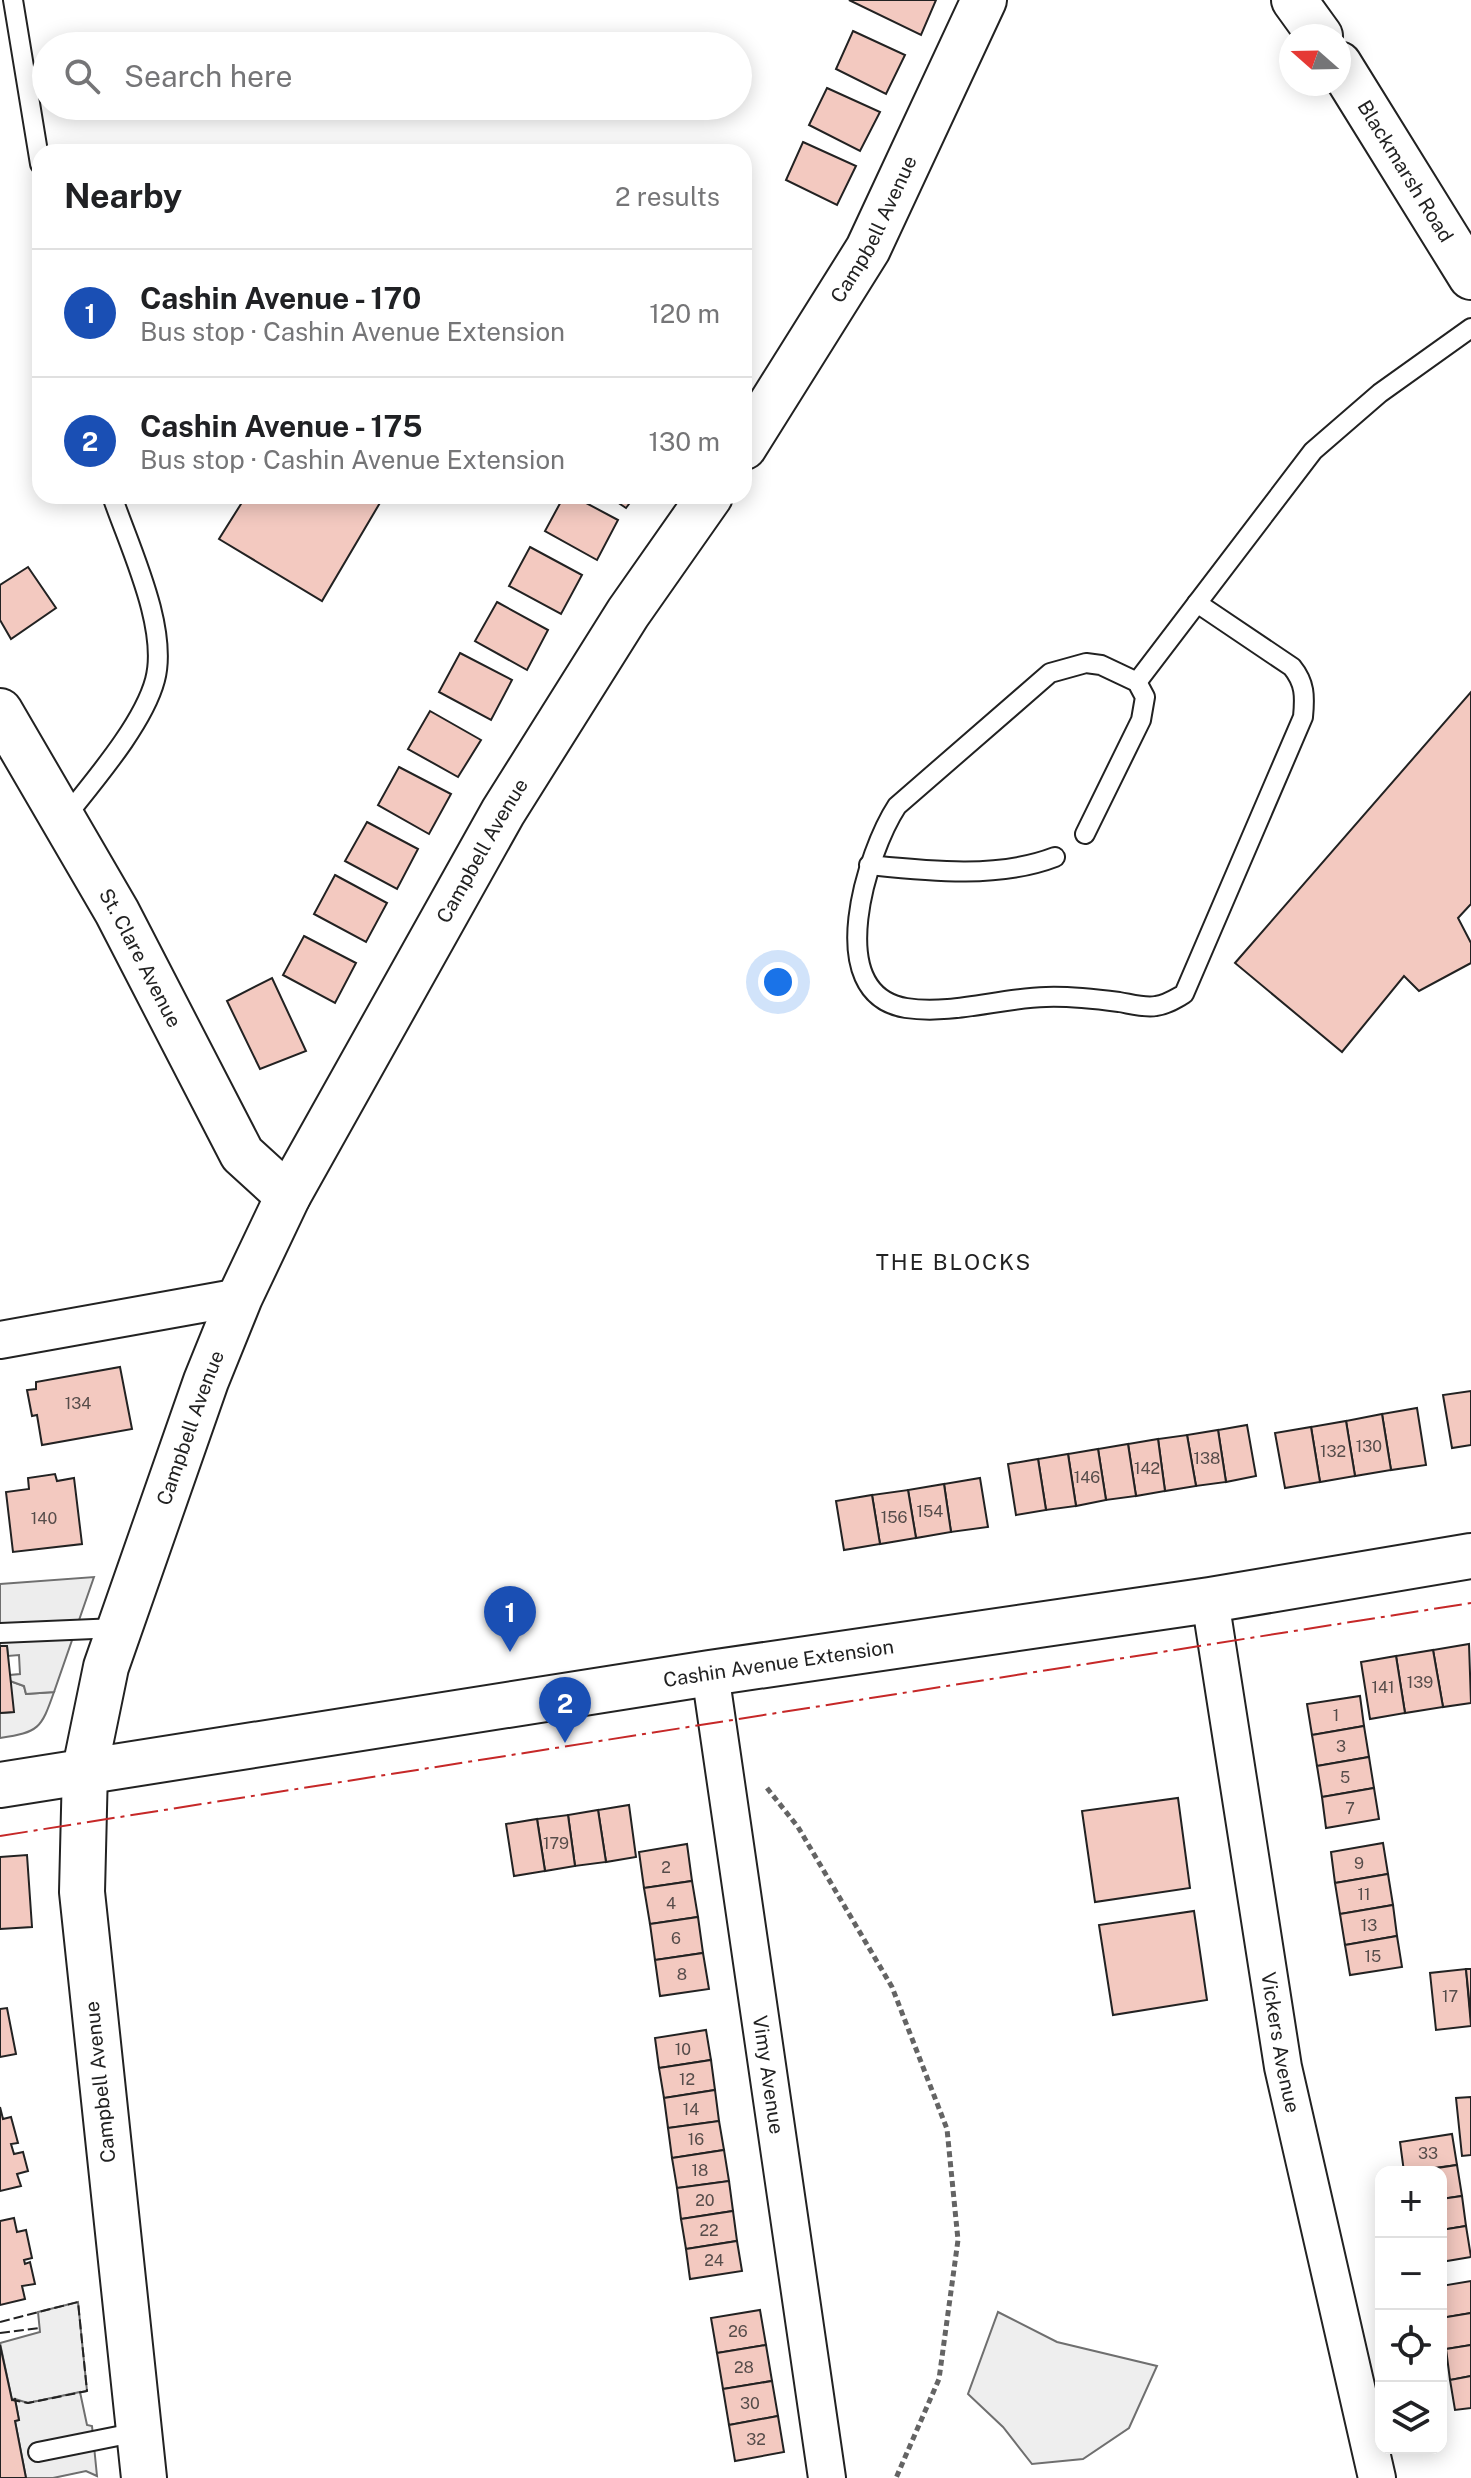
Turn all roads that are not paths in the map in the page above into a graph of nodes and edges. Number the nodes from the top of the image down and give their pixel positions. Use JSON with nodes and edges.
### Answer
{"nodes":[{"id":1,"x":13,"y":0,"type":"edge"},
{"id":2,"x":984,"y":0,"type":"edge"},
{"id":3,"x":1294,"y":0,"type":"edge"},
{"id":4,"x":1311,"y":24,"type":"edge"},
{"id":5,"x":1351,"y":83,"type":"edge"},
{"id":6,"x":32,"y":115,"type":"edge"},
{"id":7,"x":33,"y":120,"type":"edge"},
{"id":8,"x":37,"y":144,"type":"edge"},
{"id":9,"x":1471,"y":277,"type":"edge"},
{"id":10,"x":1471,"y":328,"type":"edge"},
{"id":11,"x":752,"y":434,"type":"edge"},
{"id":12,"x":115,"y":504,"type":"edge"},
{"id":13,"x":704,"y":504,"type":"edge"},
{"id":14,"x":1197,"y":603,"type":"junction"},
{"id":15,"x":1137,"y":682,"type":"junction"},
{"id":16,"x":0,"y":711,"type":"edge"},
{"id":17,"x":63,"y":820,"type":"junction"},
{"id":18,"x":1085,"y":834,"type":"dead end"},
{"id":19,"x":1055,"y":857,"type":"dead end"},
{"id":20,"x":869,"y":865,"type":"junction"},
{"id":21,"x":288,"y":1196,"type":"junction"},
{"id":22,"x":240,"y":1297,"type":"junction"},
{"id":23,"x":0,"y":1340,"type":"edge"},
{"id":24,"x":1471,"y":1556,"type":"edge"},
{"id":25,"x":1210,"y":1600,"type":"junction"},
{"id":26,"x":119,"y":1628,"type":"junction"},
{"id":27,"x":0,"y":1633,"type":"edge"},
{"id":28,"x":710,"y":1673,"type":"junction"},
{"id":29,"x":85,"y":1769,"type":"junction"},
{"id":30,"x":0,"y":1785,"type":"edge"},
{"id":31,"x":138,"y":2432,"type":"junction"},
{"id":32,"x":38,"y":2452,"type":"dead end"},
{"id":33,"x":144,"y":2478,"type":"edge"},
{"id":34,"x":827,"y":2478,"type":"edge"},
{"id":35,"x":1377,"y":2478,"type":"edge"}],
"edges":[{"from":1,"to":6,"type":"lane"},
{"from":2,"to":11,"type":"street","name":"Campbell Avenue"},
{"from":3,"to":4,"type":"street"},
{"from":5,"to":9,"type":"street","name":"Blackmarsh Road"},
{"from":7,"to":8,"type":"lane"},
{"from":10,"to":14,"type":"lane"},
{"from":12,"to":17,"type":"lane"},
{"from":13,"to":21,"type":"street","name":"Campbell Avenue"},
{"from":14,"to":15,"type":"lane"},
{"from":14,"to":20,"type":"lane"},
{"from":15,"to":18,"type":"lane"},
{"from":15,"to":20,"type":"lane"},
{"from":16,"to":17,"type":"street","name":"St. Clare Avenue"},
{"from":17,"to":21,"type":"street","name":"St. Clare Avenue"},
{"from":19,"to":20,"type":"lane"},
{"from":21,"to":22,"type":"street","name":"Campbell Avenue"},
{"from":22,"to":23,"type":"street"},
{"from":22,"to":26,"type":"street","name":"Campbell Avenue"},
{"from":24,"to":25,"type":"street","name":"Cashin Avenue Extension"},
{"from":25,"to":28,"type":"street","name":"Cashin Avenue Extension"},
{"from":25,"to":35,"type":"street","name":"Vickers Avenue"},
{"from":26,"to":27,"type":"lane"},
{"from":26,"to":29,"type":"street","name":"Campbell Avenue"},
{"from":28,"to":29,"type":"street","name":"Cashin Avenue Extension"},
{"from":28,"to":34,"type":"street","name":"Vimy Avenue"},
{"from":29,"to":30,"type":"street","name":"Cashin Avenue Extension"},
{"from":29,"to":31,"type":"street","name":"Campbell Avenue"},
{"from":31,"to":32,"type":"lane"},
{"from":31,"to":33,"type":"street","name":"Campbell Avenue"}]}
